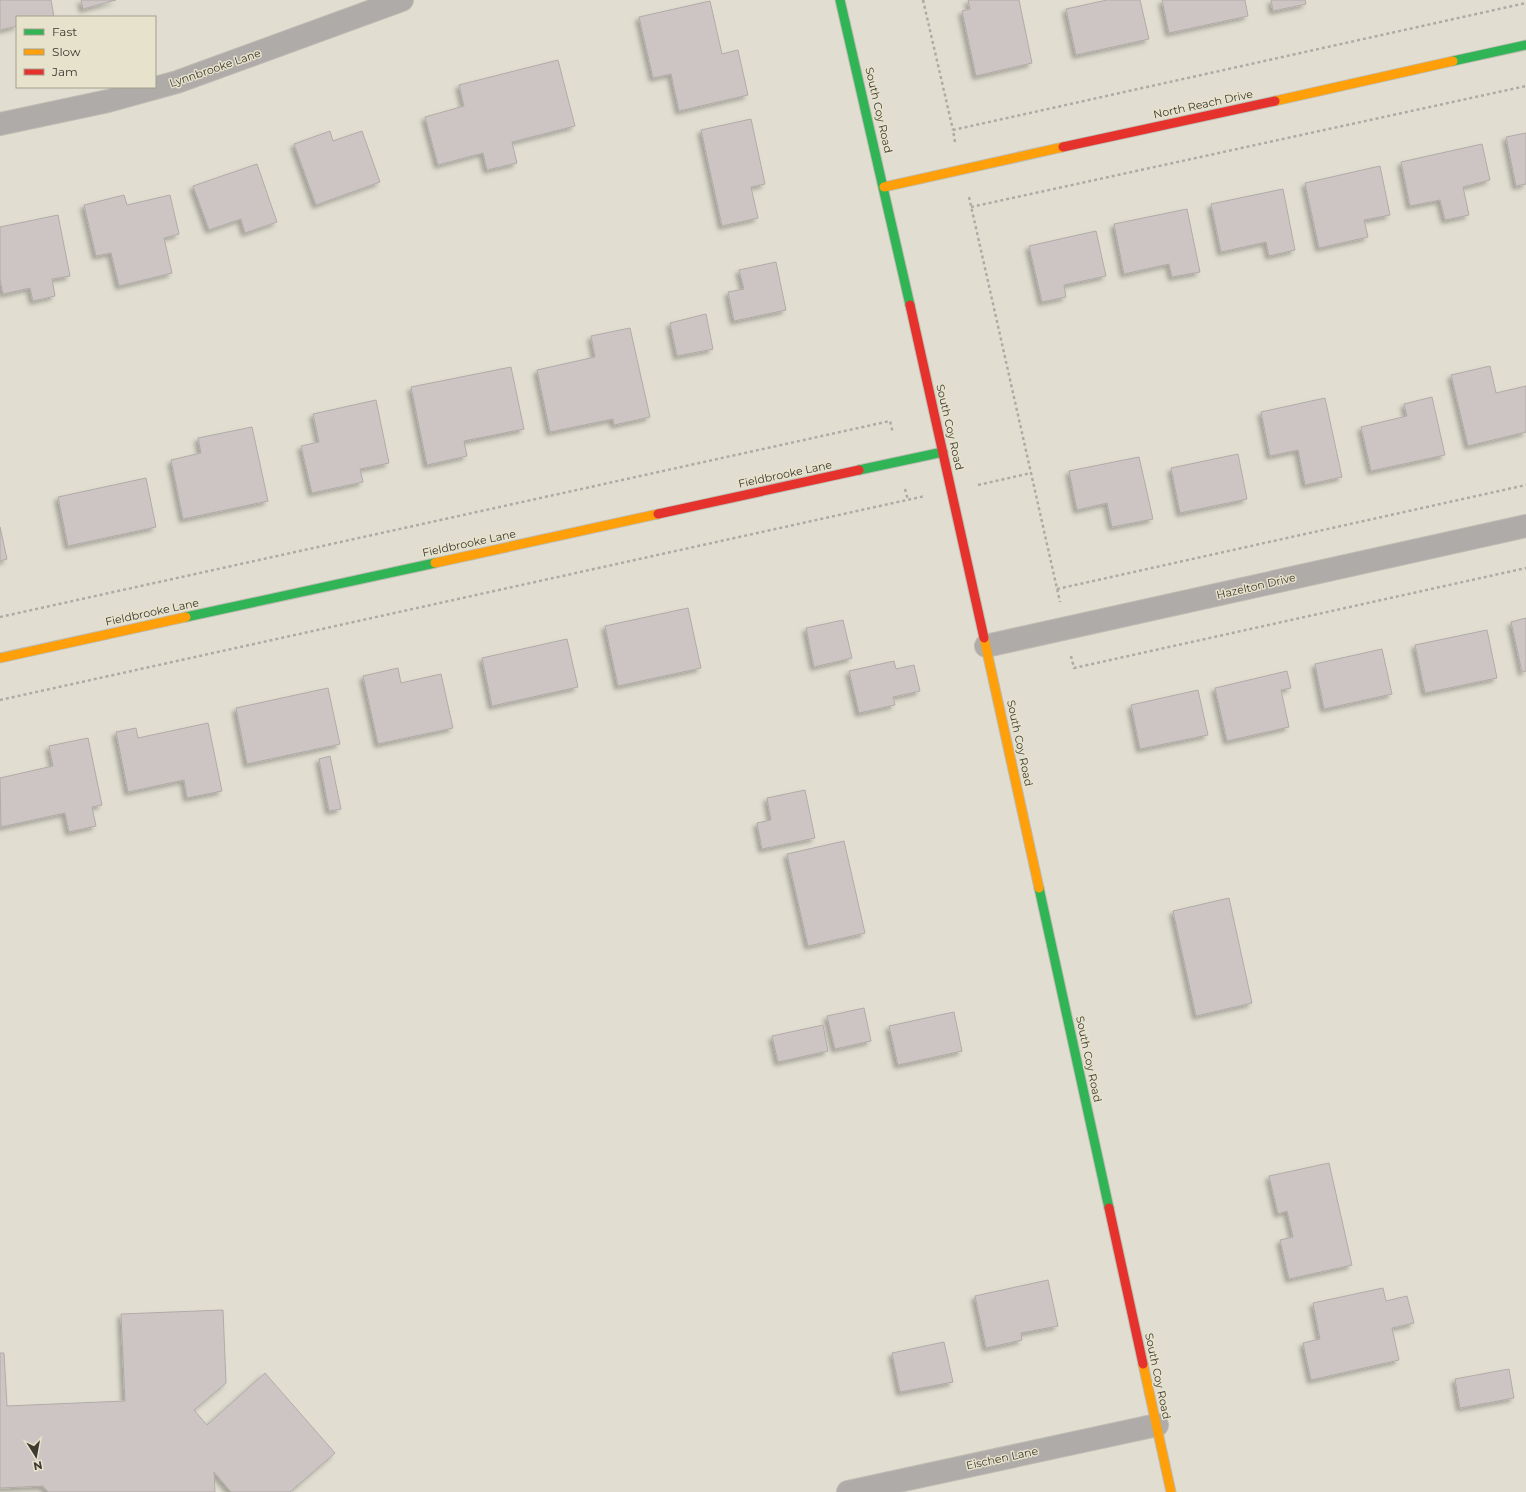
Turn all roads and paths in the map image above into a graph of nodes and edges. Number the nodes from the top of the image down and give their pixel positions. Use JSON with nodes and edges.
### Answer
{"nodes":[{"id":1,"x":402,"y":0,"type":"edge"},
{"id":2,"x":840,"y":0,"type":"edge"},
{"id":3,"x":923,"y":0,"type":"edge"},
{"id":4,"x":1526,"y":3,"type":"edge"},
{"id":5,"x":1526,"y":45,"type":"edge"},
{"id":6,"x":1526,"y":86,"type":"edge"},
{"id":7,"x":155,"y":88,"type":"edge"},
{"id":8,"x":156,"y":88,"type":"edge"},
{"id":9,"x":0,"y":124,"type":"edge"},
{"id":10,"x":953,"y":130,"type":"junction"},
{"id":11,"x":962,"y":169,"type":"junction"},
{"id":12,"x":884,"y":187,"type":"junction"},
{"id":13,"x":971,"y":208,"type":"junction"},
{"id":14,"x":943,"y":452,"type":"junction"},
{"id":15,"x":899,"y":462,"type":"junction"},
{"id":16,"x":1031,"y":473,"type":"dead end"},
{"id":17,"x":1526,"y":485,"type":"edge"},
{"id":18,"x":1526,"y":526,"type":"edge"},
{"id":19,"x":1057,"y":588,"type":"dead end"},
{"id":20,"x":0,"y":617,"type":"edge"},
{"id":21,"x":986,"y":646,"type":"junction"},
{"id":22,"x":0,"y":658,"type":"edge"},
{"id":23,"x":0,"y":700,"type":"edge"},
{"id":24,"x":1156,"y":1425,"type":"junction"},
{"id":25,"x":848,"y":1492,"type":"edge"},
{"id":26,"x":1172,"y":1492,"type":"edge"}],
"edges":[{"from":1,"to":8,"type":"street","name":"Lynnbrooke Lane"},
{"from":2,"to":12,"type":"street","name":"South Coy Road"},
{"from":3,"to":10,"type":"path"},
{"from":4,"to":10,"type":"path"},
{"from":5,"to":11,"type":"street","name":"North Reach Drive"},
{"from":6,"to":13,"type":"path"},
{"from":7,"to":9,"type":"street","name":"Lynnbrooke Lane"},
{"from":10,"to":11,"type":"path"},
{"from":11,"to":12,"type":"street","name":"North Reach Drive"},
{"from":11,"to":13,"type":"path"},
{"from":12,"to":14,"type":"street","name":"South Coy Road"},
{"from":13,"to":16,"type":"path"},
{"from":14,"to":15,"type":"street","name":"Fieldbrooke Lane"},
{"from":14,"to":21,"type":"street","name":"South Coy Road"},
{"from":15,"to":20,"type":"path"},
{"from":15,"to":22,"type":"street","name":"Fieldbrooke Lane"},
{"from":15,"to":23,"type":"path"},
{"from":17,"to":19,"type":"path"},
{"from":18,"to":21,"type":"street","name":"Hazelton Drive"},
{"from":21,"to":24,"type":"street","name":"South Coy Road"},
{"from":24,"to":25,"type":"street","name":"Eischen Lane"},
{"from":24,"to":26,"type":"street","name":"South Coy Road"}]}
